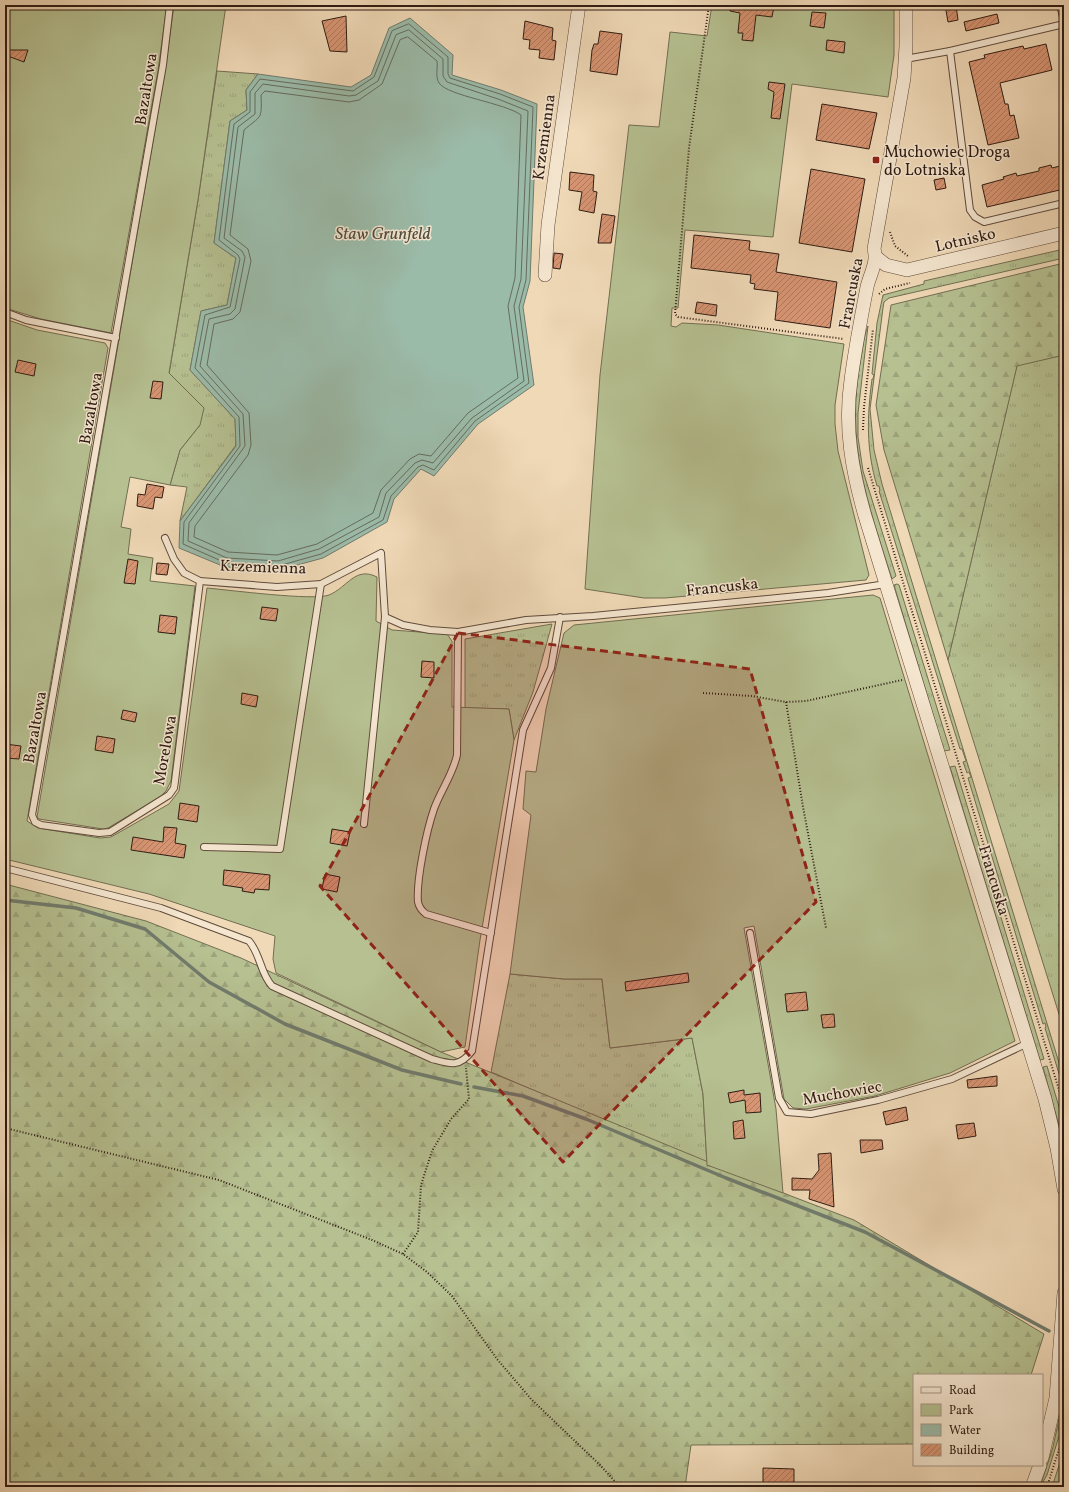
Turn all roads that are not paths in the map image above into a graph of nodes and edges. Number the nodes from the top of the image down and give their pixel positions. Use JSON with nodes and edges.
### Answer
{"nodes":[{"id":1,"x":170,"y":5,"type":"edge"},
{"id":2,"x":579,"y":5,"type":"edge"},
{"id":3,"x":906,"y":5,"type":"edge"},
{"id":4,"x":1060,"y":5,"type":"edge"},
{"id":5,"x":1064,"y":21,"type":"edge"},
{"id":6,"x":1064,"y":24,"type":"edge"},
{"id":7,"x":950,"y":51,"type":"junction"},
{"id":8,"x":905,"y":59,"type":"junction"},
{"id":9,"x":1064,"y":203,"type":"edge"},
{"id":10,"x":1064,"y":233,"type":"edge"},
{"id":11,"x":876,"y":257,"type":"junction"},
{"id":12,"x":546,"y":275,"type":"dead end"},
{"id":13,"x":5,"y":312,"type":"edge"},
{"id":14,"x":116,"y":338,"type":"junction"},
{"id":15,"x":165,"y":538,"type":"dead end"},
{"id":16,"x":200,"y":581,"type":"junction"},
{"id":17,"x":321,"y":584,"type":"junction"},
{"id":18,"x":886,"y":584,"type":"junction"},
{"id":19,"x":385,"y":617,"type":"junction"},
{"id":20,"x":560,"y":617,"type":"junction"},
{"id":21,"x":458,"y":632,"type":"junction"},
{"id":22,"x":32,"y":816,"type":"joint"},
{"id":23,"x":364,"y":824,"type":"dead end"},
{"id":24,"x":204,"y":847,"type":"dead end"},
{"id":25,"x":5,"y":868,"type":"edge"},
{"id":26,"x":491,"y":933,"type":"junction"},
{"id":27,"x":750,"y":933,"type":"dead end"},
{"id":28,"x":1028,"y":1043,"type":"junction"},
{"id":29,"x":1064,"y":1189,"type":"edge"},
{"id":30,"x":1064,"y":1293,"type":"edge"},
{"id":31,"x":1043,"y":1454,"type":"edge"},
{"id":32,"x":1040,"y":1466,"type":"edge"},
{"id":33,"x":1032,"y":1487,"type":"edge"}],
"edges":[{"from":1,"to":14,"type":"lane","name":"Bazaltowa"},
{"from":2,"to":12,"type":"street","name":"Krzemienna"},
{"from":3,"to":8,"type":"street","name":"Francuska"},
{"from":4,"to":5,"type":"lane"},
{"from":6,"to":7,"type":"lane"},
{"from":7,"to":8,"type":"lane"},
{"from":7,"to":9,"type":"lane"},
{"from":8,"to":11,"type":"street","name":"Francuska"},
{"from":10,"to":11,"type":"street","name":"Lotnisko"},
{"from":11,"to":18,"type":"street","name":"Francuska"},
{"from":13,"to":14,"type":"lane"},
{"from":14,"to":22,"type":"lane","name":"Bazaltowa"},
{"from":15,"to":16,"type":"lane","name":"Krzemienna"},
{"from":16,"to":17,"type":"lane","name":"Krzemienna"},
{"from":16,"to":22,"type":"lane","name":"Morelowa"},
{"from":17,"to":19,"type":"lane","name":"Krzemienna"},
{"from":17,"to":24,"type":"lane"},
{"from":18,"to":20,"type":"lane","name":"Francuska"},
{"from":18,"to":28,"type":"street","name":"Francuska"},
{"from":19,"to":21,"type":"lane"},
{"from":19,"to":23,"type":"lane"},
{"from":20,"to":21,"type":"lane","name":"Francuska"},
{"from":20,"to":26,"type":"lane"},
{"from":21,"to":26,"type":"lane"},
{"from":25,"to":26,"type":"lane"},
{"from":27,"to":28,"type":"lane","name":"Muchowiec"},
{"from":28,"to":29,"type":"street","name":"Francuska"},
{"from":30,"to":31,"type":"street"},
{"from":32,"to":33,"type":"street"}]}
